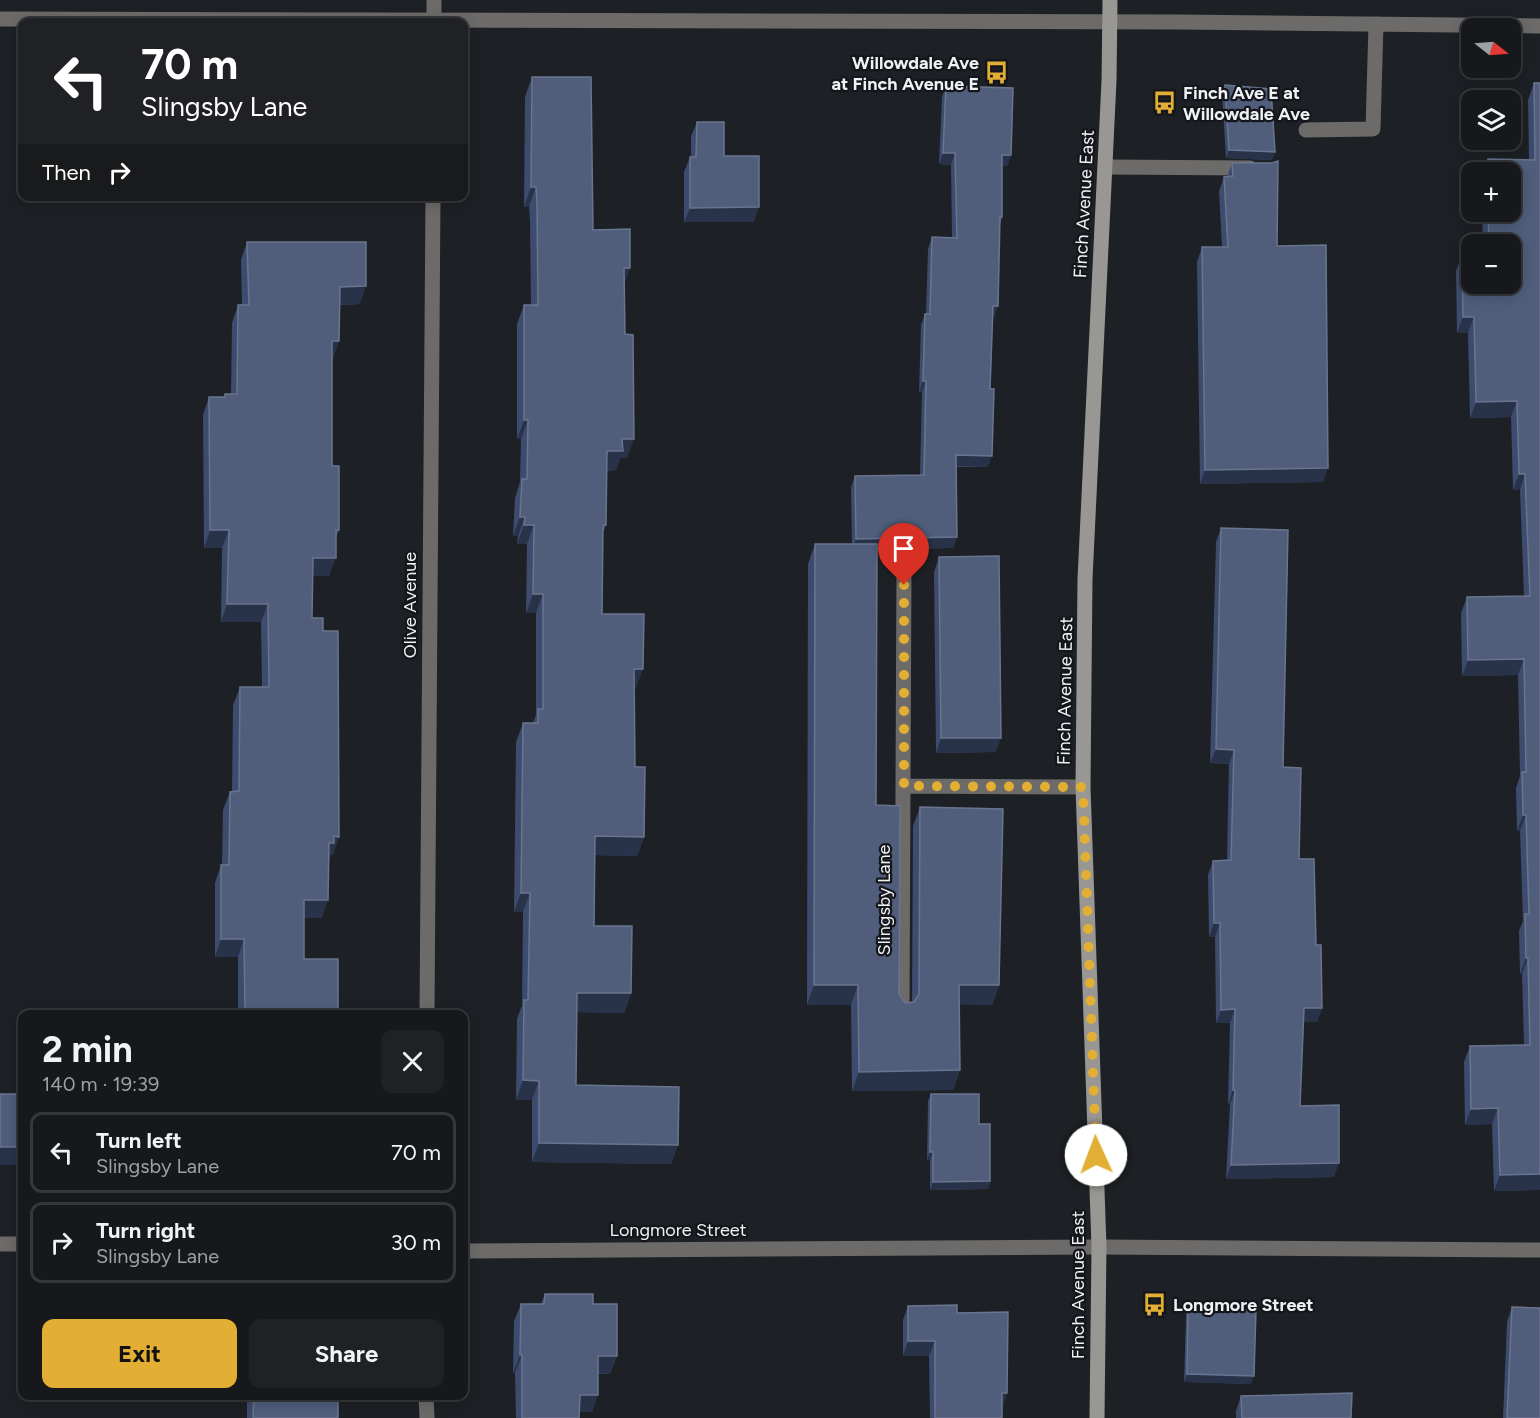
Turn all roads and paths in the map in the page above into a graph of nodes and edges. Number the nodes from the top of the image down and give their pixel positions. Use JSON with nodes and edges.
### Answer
{"nodes":[{"id":1,"x":434,"y":0,"type":"edge"},
{"id":2,"x":1110,"y":0,"type":"edge"},
{"id":3,"x":434,"y":18,"type":"edge"},
{"id":4,"x":0,"y":19,"type":"edge"},
{"id":5,"x":18,"y":19,"type":"edge"},
{"id":6,"x":468,"y":21,"type":"edge"},
{"id":7,"x":1110,"y":23,"type":"junction"},
{"id":8,"x":1376,"y":24,"type":"junction"},
{"id":9,"x":1540,"y":26,"type":"edge"},
{"id":10,"x":1306,"y":130,"type":"dead end"},
{"id":11,"x":1106,"y":167,"type":"junction"},
{"id":12,"x":1268,"y":168,"type":"edge"},
{"id":13,"x":433,"y":201,"type":"edge"},
{"id":14,"x":904,"y":562,"type":"dead end"},
{"id":15,"x":904,"y":786,"type":"junction"},
{"id":16,"x":1083,"y":787,"type":"junction"},
{"id":17,"x":427,"y":1010,"type":"edge"},
{"id":18,"x":902,"y":1014,"type":"edge"},
{"id":19,"x":0,"y":1244,"type":"edge"},
{"id":20,"x":18,"y":1244,"type":"edge"},
{"id":21,"x":1099,"y":1247,"type":"junction"},
{"id":22,"x":1540,"y":1250,"type":"edge"},
{"id":23,"x":468,"y":1251,"type":"edge"},
{"id":24,"x":426,"y":1400,"type":"edge"},
{"id":25,"x":427,"y":1418,"type":"edge"},
{"id":26,"x":1098,"y":1418,"type":"edge"}],
"edges":[{"from":1,"to":3,"type":"street"},
{"from":2,"to":7,"type":"main road","name":"Finch Avenue East"},
{"from":4,"to":5,"type":"street"},
{"from":6,"to":7,"type":"street"},
{"from":7,"to":8,"type":"street"},
{"from":7,"to":11,"type":"main road","name":"Finch Avenue East"},
{"from":8,"to":9,"type":"street"},
{"from":8,"to":10,"type":"street"},
{"from":11,"to":12,"type":"street"},
{"from":11,"to":16,"type":"main road","name":"Finch Avenue East"},
{"from":13,"to":17,"type":"street","name":"Olive Avenue"},
{"from":14,"to":15,"type":"street","name":"Slingsby Lane"},
{"from":15,"to":16,"type":"street"},
{"from":15,"to":18,"type":"street","name":"Slingsby Lane"},
{"from":16,"to":21,"type":"main road","name":"Finch Avenue East"},
{"from":19,"to":20,"type":"street"},
{"from":21,"to":22,"type":"street","name":"Longmore Street"},
{"from":21,"to":23,"type":"street","name":"Longmore Street"},
{"from":21,"to":26,"type":"main road","name":"Finch Avenue East"},
{"from":24,"to":25,"type":"street"}]}
